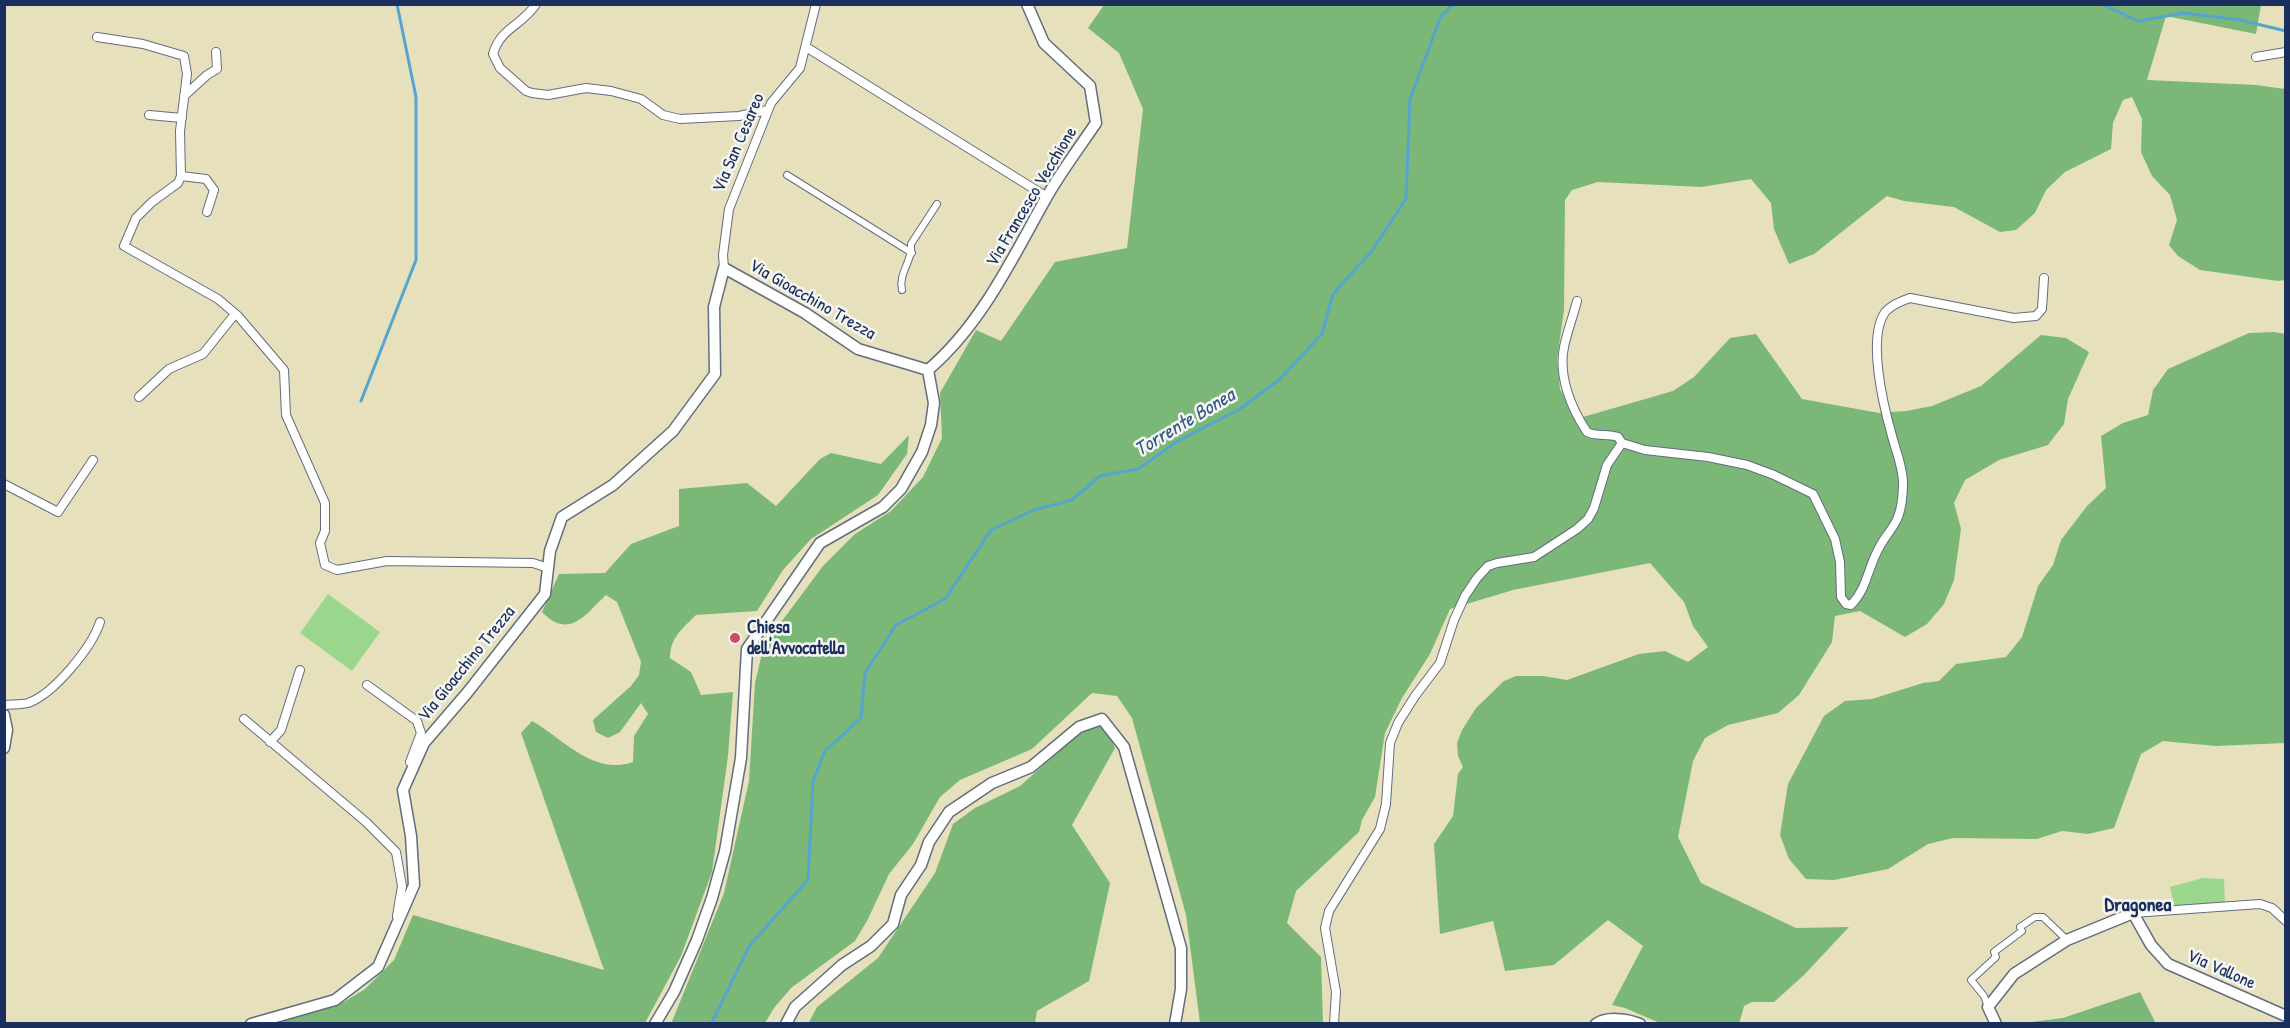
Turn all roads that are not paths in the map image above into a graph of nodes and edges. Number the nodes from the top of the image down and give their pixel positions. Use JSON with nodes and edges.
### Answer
{"nodes":[{"id":1,"x":536,"y":4,"type":"edge"},
{"id":2,"x":816,"y":4,"type":"edge"},
{"id":3,"x":1027,"y":4,"type":"edge"},
{"id":4,"x":97,"y":37,"type":"dead end"},
{"id":5,"x":806,"y":47,"type":"junction"},
{"id":6,"x":216,"y":52,"type":"dead end"},
{"id":7,"x":2286,"y":52,"type":"edge"},
{"id":8,"x":2256,"y":57,"type":"dead end"},
{"id":9,"x":184,"y":96,"type":"junction"},
{"id":10,"x":768,"y":110,"type":"junction"},
{"id":11,"x":150,"y":115,"type":"dead end"},
{"id":12,"x":182,"y":118,"type":"junction"},
{"id":13,"x":787,"y":175,"type":"dead end"},
{"id":14,"x":181,"y":176,"type":"junction"},
{"id":15,"x":1047,"y":197,"type":"junction"},
{"id":16,"x":938,"y":204,"type":"dead end"},
{"id":17,"x":207,"y":212,"type":"dead end"},
{"id":18,"x":912,"y":253,"type":"junction"},
{"id":19,"x":724,"y":268,"type":"junction"},
{"id":20,"x":2044,"y":278,"type":"dead end"},
{"id":21,"x":902,"y":290,"type":"dead end"},
{"id":22,"x":1577,"y":301,"type":"dead end"},
{"id":23,"x":235,"y":314,"type":"junction"},
{"id":24,"x":928,"y":370,"type":"junction"},
{"id":25,"x":139,"y":397,"type":"dead end"},
{"id":26,"x":1622,"y":443,"type":"junction"},
{"id":27,"x":93,"y":460,"type":"dead end"},
{"id":28,"x":4,"y":484,"type":"edge"},
{"id":29,"x":548,"y":568,"type":"junction"},
{"id":30,"x":100,"y":622,"type":"dead end"},
{"id":31,"x":300,"y":670,"type":"dead end"},
{"id":32,"x":367,"y":685,"type":"dead end"},
{"id":33,"x":4,"y":705,"type":"edge"},
{"id":34,"x":4,"y":715,"type":"edge"},
{"id":35,"x":244,"y":719,"type":"dead end"},
{"id":36,"x":270,"y":742,"type":"junction"},
{"id":37,"x":4,"y":748,"type":"edge"},
{"id":38,"x":411,"y":771,"type":"junction"},
{"id":39,"x":2133,"y":913,"type":"junction"},
{"id":40,"x":2286,"y":921,"type":"edge"},
{"id":41,"x":394,"y":934,"type":"junction"},
{"id":42,"x":2067,"y":940,"type":"junction"},
{"id":43,"x":1988,"y":1007,"type":"junction"},
{"id":44,"x":2286,"y":1016,"type":"edge"},
{"id":45,"x":251,"y":1023,"type":"edge"},
{"id":46,"x":655,"y":1023,"type":"edge"},
{"id":47,"x":786,"y":1023,"type":"edge"},
{"id":48,"x":1175,"y":1023,"type":"edge"},
{"id":49,"x":1334,"y":1023,"type":"edge"},
{"id":50,"x":1596,"y":1023,"type":"edge"},
{"id":51,"x":1641,"y":1023,"type":"edge"},
{"id":52,"x":1996,"y":1023,"type":"edge"}],
"edges":[{"from":1,"to":10,"type":"street"},
{"from":2,"to":5,"type":"street","name":"Via San Cesareo"},
{"from":3,"to":15,"type":"street","name":"Via Francesco Vecchione"},
{"from":4,"to":9,"type":"street"},
{"from":5,"to":10,"type":"street","name":"Via San Cesareo"},
{"from":5,"to":15,"type":"street"},
{"from":6,"to":9,"type":"street"},
{"from":7,"to":8,"type":"street"},
{"from":9,"to":12,"type":"street"},
{"from":10,"to":19,"type":"street","name":"Via San Cesareo"},
{"from":11,"to":12,"type":"street"},
{"from":12,"to":14,"type":"street"},
{"from":13,"to":18,"type":"street"},
{"from":14,"to":17,"type":"street"},
{"from":14,"to":23,"type":"street"},
{"from":15,"to":24,"type":"street","name":"Via Francesco Vecchione"},
{"from":16,"to":18,"type":"street"},
{"from":18,"to":21,"type":"street"},
{"from":19,"to":24,"type":"street","name":"Via Gioacchino Trezza"},
{"from":19,"to":29,"type":"street","name":"Via Gioacchino Trezza"},
{"from":20,"to":26,"type":"street"},
{"from":22,"to":26,"type":"street"},
{"from":23,"to":25,"type":"street"},
{"from":23,"to":29,"type":"street"},
{"from":24,"to":46,"type":"street"},
{"from":26,"to":49,"type":"street"},
{"from":27,"to":28,"type":"street"},
{"from":29,"to":38,"type":"street","name":"Via Gioacchino Trezza"},
{"from":30,"to":33,"type":"street"},
{"from":31,"to":36,"type":"street"},
{"from":32,"to":38,"type":"street","name":"Via Gioacchino Trezza"},
{"from":34,"to":37,"type":"street"},
{"from":35,"to":36,"type":"street","name":"Via Gioacchino Trezza"},
{"from":36,"to":41,"type":"street","name":"Via Gioacchino Trezza"},
{"from":38,"to":41,"type":"street","name":"Via Gioacchino Trezza"},
{"from":39,"to":40,"type":"street"},
{"from":39,"to":42,"type":"street"},
{"from":39,"to":44,"type":"street","name":"Via Vallone"},
{"from":41,"to":45,"type":"street","name":"Via Gioacchino Trezza"},
{"from":42,"to":43,"type":"street"},
{"from":42,"to":43,"type":"street"},
{"from":43,"to":52,"type":"street"},
{"from":47,"to":48,"type":"street"},
{"from":50,"to":51,"type":"street"}]}
